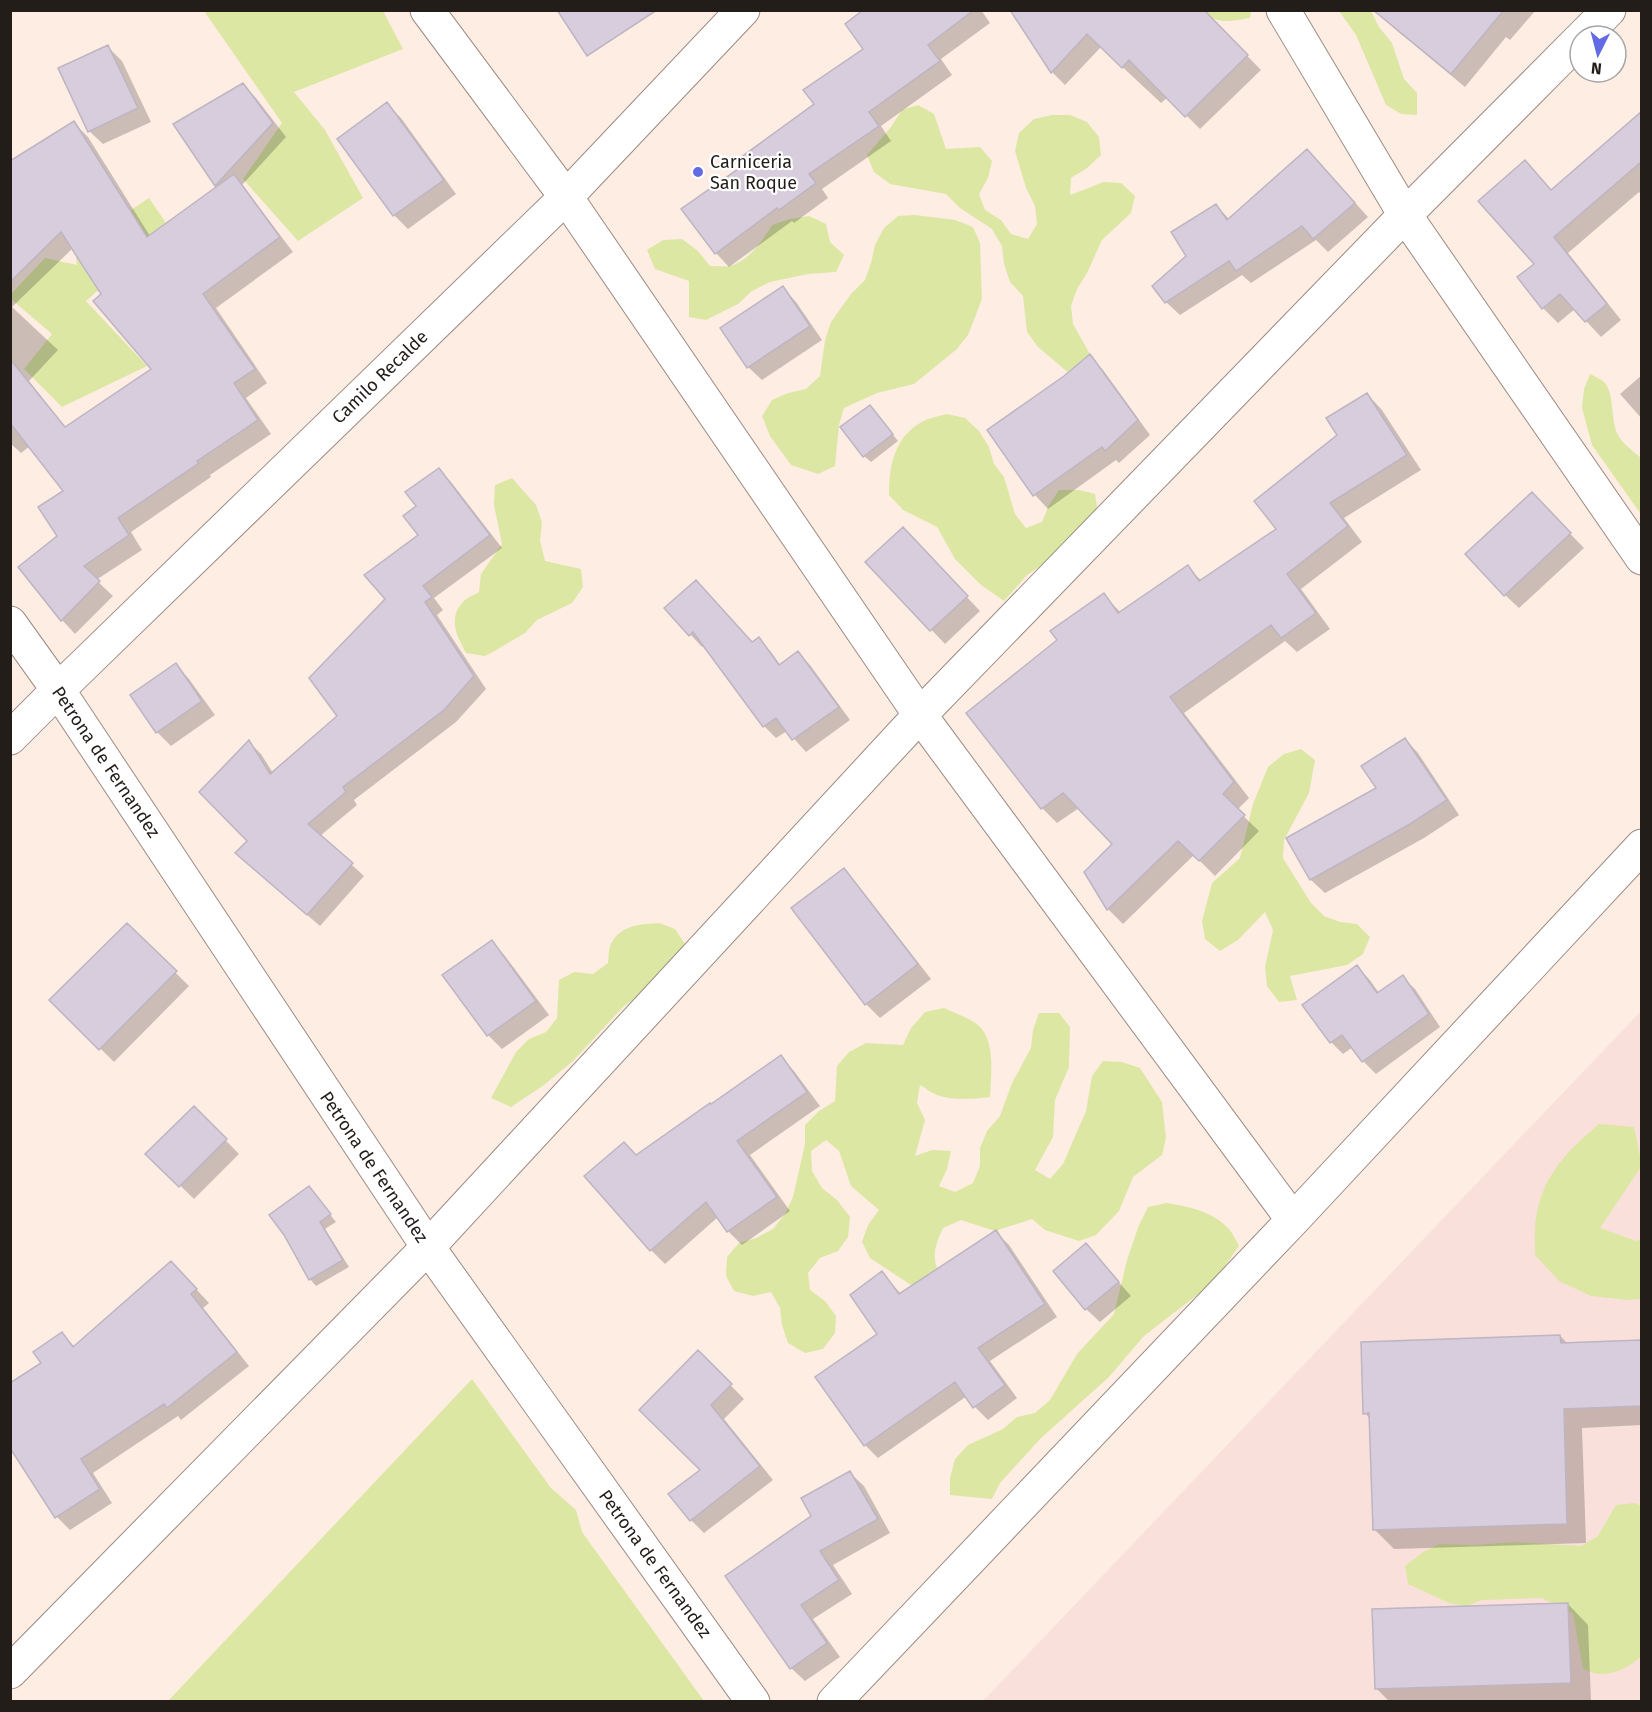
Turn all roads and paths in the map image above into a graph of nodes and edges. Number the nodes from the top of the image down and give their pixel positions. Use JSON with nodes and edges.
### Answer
{"nodes":[{"id":1,"x":427,"y":10,"type":"edge"},
{"id":2,"x":743,"y":10,"type":"edge"},
{"id":3,"x":1283,"y":10,"type":"edge"},
{"id":4,"x":1609,"y":10,"type":"edge"},
{"id":5,"x":1595,"y":24,"type":"edge"},
{"id":6,"x":1568,"y":51,"type":"edge"},
{"id":7,"x":566,"y":197,"type":"junction"},
{"id":8,"x":1405,"y":215,"type":"junction"},
{"id":9,"x":1641,"y":558,"type":"edge"},
{"id":10,"x":10,"y":623,"type":"edge"},
{"id":11,"x":58,"y":690,"type":"junction"},
{"id":12,"x":920,"y":715,"type":"junction"},
{"id":13,"x":10,"y":738,"type":"edge"},
{"id":14,"x":1641,"y":846,"type":"edge"},
{"id":15,"x":1293,"y":1220,"type":"junction"},
{"id":16,"x":428,"y":1247,"type":"junction"},
{"id":17,"x":10,"y":1672,"type":"edge"},
{"id":18,"x":753,"y":1701,"type":"edge"},
{"id":19,"x":834,"y":1701,"type":"edge"}],
"edges":[{"from":1,"to":7,"type":"street"},
{"from":2,"to":7,"type":"street","name":"Camilo Recalde"},
{"from":3,"to":8,"type":"street"},
{"from":4,"to":5,"type":"street"},
{"from":6,"to":8,"type":"street"},
{"from":7,"to":11,"type":"street","name":"Camilo Recalde"},
{"from":7,"to":12,"type":"street"},
{"from":8,"to":9,"type":"street"},
{"from":8,"to":12,"type":"street"},
{"from":10,"to":11,"type":"street","name":"Petrona de Fernandez"},
{"from":11,"to":13,"type":"street","name":"Camilo Recalde"},
{"from":11,"to":16,"type":"street","name":"Petrona de Fernandez"},
{"from":12,"to":15,"type":"street"},
{"from":12,"to":16,"type":"street"},
{"from":14,"to":15,"type":"street"},
{"from":15,"to":19,"type":"street"},
{"from":16,"to":17,"type":"street"},
{"from":16,"to":18,"type":"street","name":"Petrona de Fernandez"}]}
